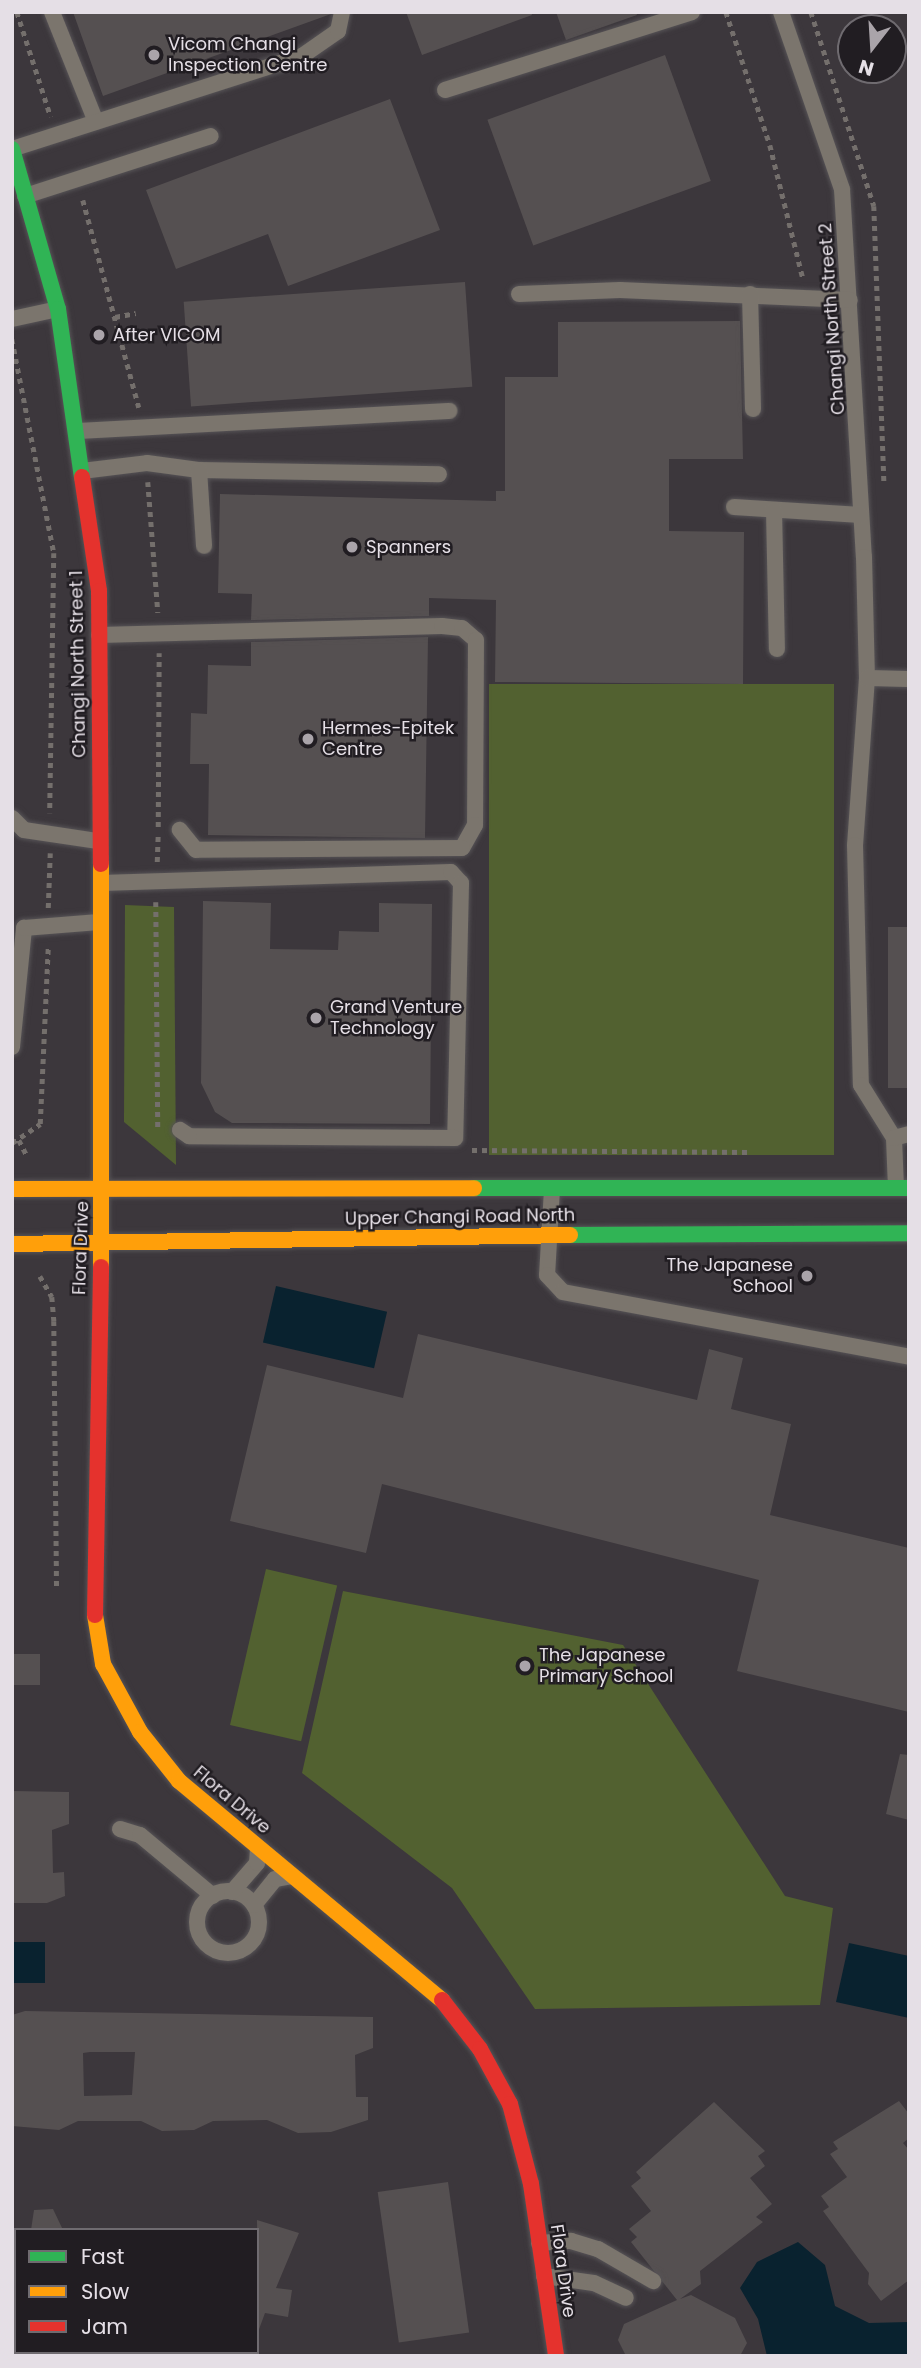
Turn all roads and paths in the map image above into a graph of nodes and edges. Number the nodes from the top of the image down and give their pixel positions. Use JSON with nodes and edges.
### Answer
{"nodes":[{"id":1,"x":52,"y":12,"type":"edge"},
{"id":2,"x":342,"y":12,"type":"edge"},
{"id":3,"x":692,"y":12,"type":"edge"},
{"id":4,"x":726,"y":12,"type":"edge"},
{"id":5,"x":781,"y":12,"type":"edge"},
{"id":6,"x":445,"y":90,"type":"dead end"},
{"id":7,"x":96,"y":122,"type":"junction"},
{"id":8,"x":211,"y":136,"type":"dead end"},
{"id":9,"x":12,"y":149,"type":"edge"},
{"id":10,"x":25,"y":196,"type":"junction"},
{"id":11,"x":519,"y":294,"type":"dead end"},
{"id":12,"x":750,"y":294,"type":"junction"},
{"id":13,"x":807,"y":295,"type":"junction"},
{"id":14,"x":850,"y":300,"type":"junction"},
{"id":15,"x":58,"y":309,"type":"junction"},
{"id":16,"x":136,"y":313,"type":"dead end"},
{"id":17,"x":114,"y":317,"type":"dead end"},
{"id":18,"x":12,"y":318,"type":"edge"},
{"id":19,"x":12,"y":339,"type":"edge"},
{"id":20,"x":753,"y":409,"type":"dead end"},
{"id":21,"x":449,"y":411,"type":"dead end"},
{"id":22,"x":77,"y":431,"type":"junction"},
{"id":23,"x":199,"y":470,"type":"junction"},
{"id":24,"x":82,"y":471,"type":"junction"},
{"id":25,"x":439,"y":474,"type":"dead end"},
{"id":26,"x":734,"y":507,"type":"dead end"},
{"id":27,"x":774,"y":510,"type":"junction"},
{"id":28,"x":861,"y":516,"type":"junction"},
{"id":29,"x":204,"y":546,"type":"dead end"},
{"id":30,"x":99,"y":635,"type":"junction"},
{"id":31,"x":776,"y":649,"type":"dead end"},
{"id":32,"x":867,"y":678,"type":"junction"},
{"id":33,"x":909,"y":678,"type":"edge"},
{"id":34,"x":12,"y":818,"type":"edge"},
{"id":35,"x":180,"y":830,"type":"dead end"},
{"id":36,"x":50,"y":831,"type":"junction"},
{"id":37,"x":98,"y":841,"type":"junction"},
{"id":38,"x":99,"y":883,"type":"junction"},
{"id":39,"x":99,"y":922,"type":"junction"},
{"id":40,"x":48,"y":924,"type":"junction"},
{"id":41,"x":12,"y":1048,"type":"edge"},
{"id":42,"x":180,"y":1130,"type":"dead end"},
{"id":43,"x":902,"y":1136,"type":"edge"},
{"id":44,"x":19,"y":1140,"type":"junction"},
{"id":45,"x":12,"y":1143,"type":"edge"},
{"id":46,"x":26,"y":1154,"type":"dead end"},
{"id":47,"x":103,"y":1187,"type":"junction"},
{"id":48,"x":902,"y":1188,"type":"edge"},
{"id":49,"x":12,"y":1189,"type":"edge"},
{"id":50,"x":552,"y":1189,"type":"junction"},
{"id":51,"x":909,"y":1233,"type":"edge"},
{"id":52,"x":547,"y":1234,"type":"junction"},
{"id":53,"x":100,"y":1237,"type":"junction"},
{"id":54,"x":12,"y":1244,"type":"edge"},
{"id":55,"x":909,"y":1357,"type":"edge"},
{"id":56,"x":120,"y":1829,"type":"dead end"},
{"id":57,"x":258,"y":1847,"type":"junction"},
{"id":58,"x":295,"y":1876,"type":"junction"},
{"id":59,"x":232,"y":1892,"type":"junction"},
{"id":60,"x":213,"y":1896,"type":"junction"},
{"id":61,"x":254,"y":1905,"type":"junction"},
{"id":62,"x":539,"y":2243,"type":"junction"},
{"id":63,"x":598,"y":2249,"type":"junction"},
{"id":64,"x":544,"y":2276,"type":"junction"},
{"id":65,"x":653,"y":2281,"type":"dead end"},
{"id":66,"x":594,"y":2283,"type":"junction"},
{"id":67,"x":626,"y":2298,"type":"dead end"},
{"id":68,"x":555,"y":2356,"type":"edge"}],
"edges":[{"from":1,"to":7,"type":"lane"},
{"from":2,"to":7,"type":"lane"},
{"from":3,"to":6,"type":"lane"},
{"from":4,"to":13,"type":"path"},
{"from":5,"to":14,"type":"lane","name":"Changi North Street 2"},
{"from":7,"to":9,"type":"lane"},
{"from":8,"to":10,"type":"lane"},
{"from":9,"to":10,"type":"street","name":"Changi North Street 1"},
{"from":10,"to":15,"type":"street","name":"Changi North Street 1"},
{"from":11,"to":12,"type":"lane"},
{"from":12,"to":13,"type":"lane"},
{"from":12,"to":20,"type":"lane"},
{"from":13,"to":14,"type":"lane"},
{"from":14,"to":28,"type":"lane","name":"Changi North Street 2"},
{"from":15,"to":18,"type":"lane"},
{"from":15,"to":22,"type":"street","name":"Changi North Street 1"},
{"from":16,"to":17,"type":"path"},
{"from":19,"to":36,"type":"path"},
{"from":21,"to":22,"type":"lane"},
{"from":22,"to":24,"type":"street","name":"Changi North Street 1"},
{"from":23,"to":24,"type":"lane"},
{"from":23,"to":25,"type":"lane"},
{"from":23,"to":29,"type":"lane"},
{"from":24,"to":30,"type":"street","name":"Changi North Street 1"},
{"from":26,"to":27,"type":"lane"},
{"from":27,"to":28,"type":"lane"},
{"from":27,"to":31,"type":"lane"},
{"from":28,"to":32,"type":"lane","name":"Changi North Street 2"},
{"from":30,"to":35,"type":"lane"},
{"from":30,"to":37,"type":"street","name":"Changi North Street 1"},
{"from":32,"to":33,"type":"lane"},
{"from":32,"to":43,"type":"lane","name":"Changi North Street 2"},
{"from":34,"to":36,"type":"lane"},
{"from":36,"to":37,"type":"lane"},
{"from":36,"to":40,"type":"path"},
{"from":37,"to":38,"type":"street","name":"Changi North Street 1"},
{"from":38,"to":39,"type":"street","name":"Changi North Street 1"},
{"from":38,"to":42,"type":"lane"},
{"from":39,"to":40,"type":"lane"},
{"from":39,"to":47,"type":"street","name":"Changi North Street 1"},
{"from":40,"to":41,"type":"lane"},
{"from":40,"to":44,"type":"path"},
{"from":43,"to":48,"type":"lane"},
{"from":44,"to":45,"type":"path"},
{"from":44,"to":46,"type":"path"},
{"from":47,"to":49,"type":"street","name":"Upper Changi Road North"},
{"from":47,"to":50,"type":"street","name":"Upper Changi Road North"},
{"from":47,"to":53,"type":"street","name":"Flora Drive"},
{"from":48,"to":50,"type":"street","name":"Upper Changi Road North"},
{"from":50,"to":52,"type":"lane"},
{"from":51,"to":52,"type":"street","name":"Upper Changi Road North"},
{"from":52,"to":53,"type":"street","name":"Upper Changi Road North"},
{"from":52,"to":55,"type":"lane"},
{"from":53,"to":54,"type":"street","name":"Upper Changi Road North"},
{"from":53,"to":57,"type":"street","name":"Flora Drive"},
{"from":56,"to":60,"type":"lane"},
{"from":57,"to":58,"type":"street","name":"Flora Drive"},
{"from":57,"to":59,"type":"lane"},
{"from":58,"to":61,"type":"lane"},
{"from":58,"to":62,"type":"street","name":"Flora Drive"},
{"from":59,"to":60,"type":"lane"},
{"from":59,"to":61,"type":"lane"},
{"from":60,"to":61,"type":"lane"},
{"from":62,"to":63,"type":"lane"},
{"from":62,"to":64,"type":"street","name":"Flora Drive"},
{"from":63,"to":65,"type":"lane"},
{"from":63,"to":66,"type":"lane"},
{"from":64,"to":66,"type":"lane"},
{"from":64,"to":68,"type":"street","name":"Flora Drive"},
{"from":66,"to":67,"type":"lane"}]}
